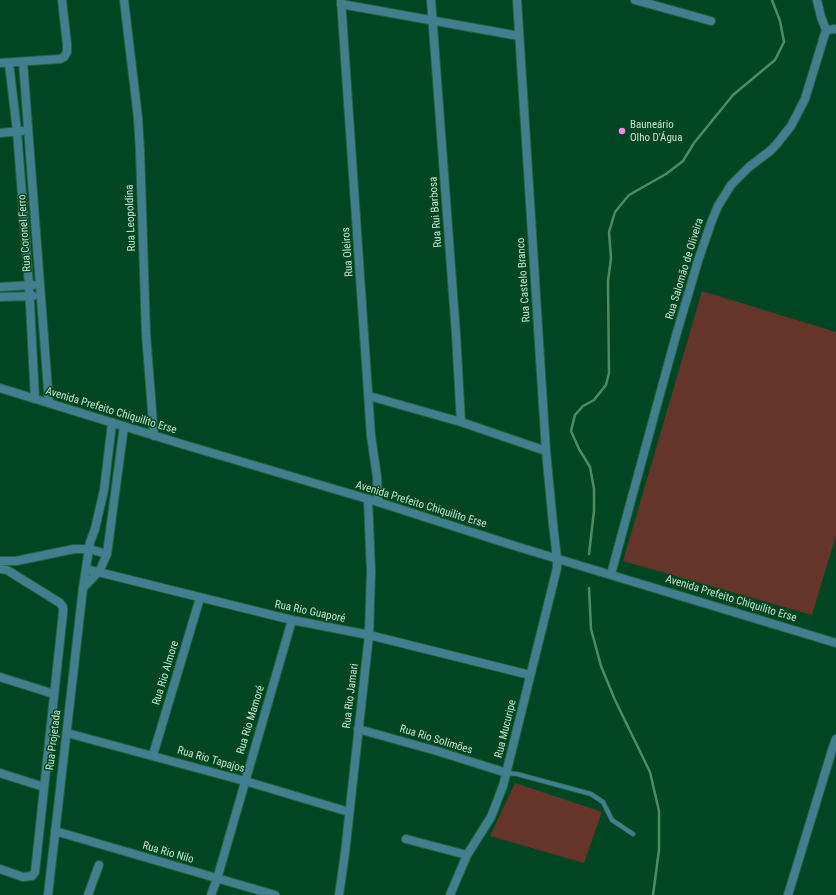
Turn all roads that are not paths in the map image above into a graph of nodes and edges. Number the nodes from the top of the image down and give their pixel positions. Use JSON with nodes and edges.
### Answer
{"nodes":[{"id":1,"x":62,"y":0,"type":"edge"},
{"id":2,"x":124,"y":0,"type":"edge"},
{"id":3,"x":431,"y":0,"type":"edge"},
{"id":4,"x":517,"y":0,"type":"edge"},
{"id":5,"x":635,"y":0,"type":"edge"},
{"id":6,"x":817,"y":0,"type":"edge"},
{"id":7,"x":341,"y":2,"type":"edge"},
{"id":8,"x":433,"y":20,"type":"junction"},
{"id":9,"x":710,"y":21,"type":"dead end"},
{"id":10,"x":836,"y":29,"type":"edge"},
{"id":11,"x":826,"y":30,"type":"junction"},
{"id":12,"x":519,"y":36,"type":"junction"},
{"id":13,"x":23,"y":62,"type":"junction"},
{"id":14,"x":9,"y":63,"type":"junction"},
{"id":15,"x":0,"y":64,"type":"edge"},
{"id":16,"x":28,"y":130,"type":"junction"},
{"id":17,"x":17,"y":131,"type":"junction"},
{"id":18,"x":0,"y":133,"type":"edge"},
{"id":19,"x":34,"y":212,"type":"junction"},
{"id":20,"x":23,"y":213,"type":"junction"},
{"id":21,"x":40,"y":284,"type":"junction"},
{"id":22,"x":29,"y":285,"type":"junction"},
{"id":23,"x":0,"y":287,"type":"edge"},
{"id":24,"x":41,"y":295,"type":"junction"},
{"id":25,"x":29,"y":296,"type":"junction"},
{"id":26,"x":0,"y":298,"type":"edge"},
{"id":27,"x":0,"y":388,"type":"edge"},
{"id":28,"x":369,"y":396,"type":"junction"},
{"id":29,"x":35,"y":399,"type":"junction"},
{"id":30,"x":49,"y":403,"type":"junction"},
{"id":31,"x":461,"y":422,"type":"junction"},
{"id":32,"x":112,"y":423,"type":"junction"},
{"id":33,"x":124,"y":426,"type":"junction"},
{"id":34,"x":154,"y":436,"type":"junction"},
{"id":35,"x":546,"y":451,"type":"junction"},
{"id":36,"x":368,"y":500,"type":"junction"},
{"id":37,"x":378,"y":502,"type":"junction"},
{"id":38,"x":89,"y":549,"type":"junction"},
{"id":39,"x":107,"y":554,"type":"junction"},
{"id":40,"x":557,"y":559,"type":"junction"},
{"id":41,"x":0,"y":561,"type":"edge"},
{"id":42,"x":16,"y":561,"type":"junction"},
{"id":43,"x":86,"y":569,"type":"junction"},
{"id":44,"x":2,"y":570,"type":"edge"},
{"id":45,"x":99,"y":572,"type":"junction"},
{"id":46,"x":611,"y":574,"type":"junction"},
{"id":47,"x":83,"y":588,"type":"junction"},
{"id":48,"x":200,"y":598,"type":"junction"},
{"id":49,"x":292,"y":620,"type":"junction"},
{"id":50,"x":369,"y":635,"type":"junction"},
{"id":51,"x":836,"y":643,"type":"edge"},
{"id":52,"x":530,"y":675,"type":"junction"},
{"id":53,"x":0,"y":677,"type":"edge"},
{"id":54,"x":54,"y":694,"type":"junction"},
{"id":55,"x":358,"y":729,"type":"junction"},
{"id":56,"x":67,"y":733,"type":"junction"},
{"id":57,"x":836,"y":739,"type":"edge"},
{"id":58,"x":153,"y":755,"type":"junction"},
{"id":59,"x":0,"y":773,"type":"edge"},
{"id":60,"x":507,"y":773,"type":"junction"},
{"id":61,"x":245,"y":781,"type":"junction"},
{"id":62,"x":44,"y":787,"type":"junction"},
{"id":63,"x":349,"y":812,"type":"junction"},
{"id":64,"x":55,"y":831,"type":"junction"},
{"id":65,"x":633,"y":834,"type":"dead end"},
{"id":66,"x":406,"y":839,"type":"dead end"},
{"id":67,"x":467,"y":855,"type":"junction"},
{"id":68,"x":99,"y":865,"type":"dead end"},
{"id":69,"x":0,"y":869,"type":"edge"},
{"id":70,"x":217,"y":879,"type":"junction"},
{"id":71,"x":48,"y":895,"type":"edge"},
{"id":72,"x":88,"y":895,"type":"edge"},
{"id":73,"x":211,"y":895,"type":"edge"},
{"id":74,"x":275,"y":895,"type":"edge"},
{"id":75,"x":339,"y":895,"type":"edge"},
{"id":76,"x":450,"y":895,"type":"edge"},
{"id":77,"x":788,"y":895,"type":"edge"}],
"edges":[{"from":1,"to":13,"type":"street"},
{"from":2,"to":34,"type":"street","name":"Rua Leopoldina"},
{"from":3,"to":8,"type":"street","name":"Rua Rui Barbosa"},
{"from":4,"to":12,"type":"street","name":"Rua Castelo Branco"},
{"from":5,"to":9,"type":"street"},
{"from":6,"to":11,"type":"street"},
{"from":7,"to":8,"type":"street"},
{"from":7,"to":28,"type":"street","name":"Rua Oleiros"},
{"from":8,"to":12,"type":"street"},
{"from":8,"to":31,"type":"street","name":"Rua Rui Barbosa"},
{"from":10,"to":11,"type":"street"},
{"from":11,"to":46,"type":"street","name":"Rua Salomão de Oliveira"},
{"from":12,"to":35,"type":"street","name":"Rua Castelo Branco"},
{"from":13,"to":14,"type":"street"},
{"from":13,"to":16,"type":"street","name":"Rua Coronel Ferro"},
{"from":14,"to":15,"type":"street"},
{"from":14,"to":17,"type":"street","name":"Rua Coronel Ferro"},
{"from":16,"to":17,"type":"street"},
{"from":16,"to":19,"type":"street","name":"Rua Coronel Ferro"},
{"from":17,"to":18,"type":"street"},
{"from":17,"to":20,"type":"street","name":"Rua Coronel Ferro"},
{"from":19,"to":20,"type":"street"},
{"from":19,"to":21,"type":"street","name":"Rua Coronel Ferro"},
{"from":20,"to":22,"type":"street","name":"Rua Coronel Ferro"},
{"from":21,"to":22,"type":"street"},
{"from":21,"to":24,"type":"street","name":"Rua Coronel Ferro"},
{"from":22,"to":23,"type":"street"},
{"from":22,"to":25,"type":"street","name":"Rua Coronel Ferro"},
{"from":24,"to":25,"type":"street"},
{"from":24,"to":30,"type":"street","name":"Rua Coronel Ferro"},
{"from":25,"to":26,"type":"street"},
{"from":25,"to":29,"type":"street","name":"Rua Coronel Ferro"},
{"from":27,"to":29,"type":"street","name":"Avenida Prefeito Chiquilito Erse"},
{"from":28,"to":31,"type":"street"},
{"from":28,"to":37,"type":"street","name":"Rua Oleiros"},
{"from":29,"to":30,"type":"street","name":"Avenida Prefeito Chiquilito Erse"},
{"from":30,"to":32,"type":"street","name":"Avenida Prefeito Chiquilito Erse"},
{"from":31,"to":35,"type":"street"},
{"from":32,"to":33,"type":"street","name":"Avenida Prefeito Chiquilito Erse"},
{"from":32,"to":38,"type":"street","name":"Rua Projetada"},
{"from":33,"to":34,"type":"street","name":"Avenida Prefeito Chiquilito Erse"},
{"from":33,"to":39,"type":"street"},
{"from":34,"to":36,"type":"street","name":"Avenida Prefeito Chiquilito Erse"},
{"from":35,"to":40,"type":"street","name":"Rua Castelo Branco"},
{"from":36,"to":37,"type":"street","name":"Avenida Prefeito Chiquilito Erse"},
{"from":36,"to":50,"type":"street","name":"Rua Rio Jamari"},
{"from":37,"to":40,"type":"street","name":"Avenida Prefeito Chiquilito Erse"},
{"from":38,"to":39,"type":"street"},
{"from":38,"to":42,"type":"street"},
{"from":38,"to":43,"type":"street","name":"Rua Projetada"},
{"from":39,"to":45,"type":"street"},
{"from":40,"to":46,"type":"street","name":"Avenida Prefeito Chiquilito Erse"},
{"from":40,"to":52,"type":"street","name":"Rua Mucuripe"},
{"from":41,"to":42,"type":"street"},
{"from":42,"to":44,"type":"street"},
{"from":43,"to":45,"type":"street","name":"Rua Rio Guaporé"},
{"from":43,"to":47,"type":"street","name":"Rua Projetada"},
{"from":44,"to":54,"type":"street"},
{"from":45,"to":47,"type":"street"},
{"from":45,"to":48,"type":"street","name":"Rua Rio Guaporé"},
{"from":46,"to":51,"type":"street","name":"Avenida Prefeito Chiquilito Erse"},
{"from":47,"to":56,"type":"street","name":"Rua Projetada"},
{"from":48,"to":49,"type":"street","name":"Rua Rio Guaporé"},
{"from":48,"to":58,"type":"street","name":"Rua Rio Almore"},
{"from":49,"to":50,"type":"street","name":"Rua Rio Guaporé"},
{"from":49,"to":61,"type":"street","name":"Rua Rio Mamoré"},
{"from":50,"to":52,"type":"street","name":"Rua Rio Guaporé"},
{"from":50,"to":55,"type":"street","name":"Rua Rio Jamari"},
{"from":52,"to":60,"type":"street","name":"Rua Mucuripe"},
{"from":53,"to":54,"type":"street"},
{"from":54,"to":62,"type":"street"},
{"from":55,"to":60,"type":"street","name":"Rua Rio Solimões"},
{"from":55,"to":63,"type":"street","name":"Rua Rio Jamari"},
{"from":56,"to":58,"type":"street","name":"Rua Rio Tapajos"},
{"from":56,"to":64,"type":"street","name":"Rua Projetada"},
{"from":57,"to":77,"type":"street"},
{"from":58,"to":61,"type":"street","name":"Rua Rio Tapajos"},
{"from":59,"to":62,"type":"street"},
{"from":60,"to":65,"type":"lane"},
{"from":60,"to":67,"type":"street","name":"Rua Mucuripe"},
{"from":61,"to":63,"type":"street","name":"Rua Rio Tapajos"},
{"from":61,"to":70,"type":"street","name":"Rua Rio Mamoré"},
{"from":62,"to":69,"type":"street"},
{"from":63,"to":75,"type":"street","name":"Rua Rio Jamari"},
{"from":64,"to":70,"type":"street","name":"Rua Rio Nilo"},
{"from":64,"to":71,"type":"street","name":"Rua Projetada"},
{"from":66,"to":67,"type":"street"},
{"from":67,"to":76,"type":"street","name":"Rua Mucuripe"},
{"from":68,"to":72,"type":"street"},
{"from":70,"to":73,"type":"street","name":"Rua Rio Mamoré"},
{"from":70,"to":74,"type":"street","name":"Rua Rio Nilo"}]}
